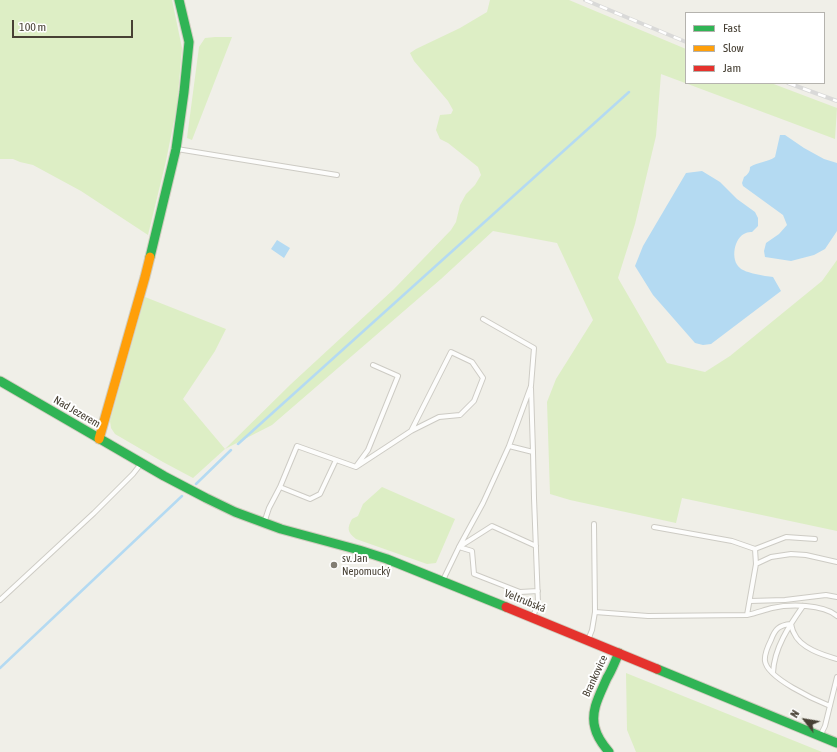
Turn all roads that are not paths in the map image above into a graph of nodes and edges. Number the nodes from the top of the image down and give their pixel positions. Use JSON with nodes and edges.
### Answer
{"nodes":[{"id":1,"x":180,"y":0,"type":"edge"},
{"id":2,"x":176,"y":149,"type":"junction"},
{"id":3,"x":337,"y":175,"type":"dead end"},
{"id":4,"x":483,"y":319,"type":"dead end"},
{"id":5,"x":373,"y":365,"type":"dead end"},
{"id":6,"x":0,"y":381,"type":"edge"},
{"id":7,"x":531,"y":386,"type":"junction"},
{"id":8,"x":411,"y":432,"type":"junction"},
{"id":9,"x":99,"y":439,"type":"junction"},
{"id":10,"x":509,"y":446,"type":"junction"},
{"id":11,"x":534,"y":452,"type":"junction"},
{"id":12,"x":336,"y":460,"type":"junction"},
{"id":13,"x":142,"y":463,"type":"junction"},
{"id":14,"x":356,"y":467,"type":"junction"},
{"id":15,"x":280,"y":487,"type":"junction"},
{"id":16,"x":199,"y":495,"type":"joint"},
{"id":17,"x":264,"y":523,"type":"junction"},
{"id":18,"x":594,"y":524,"type":"dead end"},
{"id":19,"x":654,"y":527,"type":"dead end"},
{"id":20,"x":815,"y":539,"type":"dead end"},
{"id":21,"x":536,"y":546,"type":"junction"},
{"id":22,"x":459,"y":547,"type":"junction"},
{"id":23,"x":755,"y":549,"type":"junction"},
{"id":24,"x":837,"y":562,"type":"edge"},
{"id":25,"x":756,"y":564,"type":"junction"},
{"id":26,"x":443,"y":580,"type":"junction"},
{"id":27,"x":538,"y":591,"type":"junction"},
{"id":28,"x":837,"y":597,"type":"edge"},
{"id":29,"x":0,"y":600,"type":"edge"},
{"id":30,"x":750,"y":601,"type":"junction"},
{"id":31,"x":803,"y":606,"type":"junction"},
{"id":32,"x":595,"y":612,"type":"junction"},
{"id":33,"x":748,"y":615,"type":"junction"},
{"id":34,"x":837,"y":616,"type":"edge"},
{"id":35,"x":533,"y":618,"type":"junction"},
{"id":36,"x":791,"y":624,"type":"junction"},
{"id":37,"x":588,"y":640,"type":"junction"},
{"id":38,"x":619,"y":653,"type":"junction"},
{"id":39,"x":837,"y":659,"type":"edge"},
{"id":40,"x":773,"y":673,"type":"junction"},
{"id":41,"x":837,"y":677,"type":"edge"},
{"id":42,"x":830,"y":706,"type":"junction"},
{"id":43,"x":820,"y":736,"type":"junction"},
{"id":44,"x":837,"y":743,"type":"edge"},
{"id":45,"x":609,"y":752,"type":"edge"}],
"edges":[{"from":1,"to":2,"type":"street"},
{"from":2,"to":3,"type":"lane"},
{"from":2,"to":9,"type":"street"},
{"from":4,"to":7,"type":"lane"},
{"from":5,"to":14,"type":"lane"},
{"from":6,"to":9,"type":"street","name":"Nad Jezerem"},
{"from":7,"to":10,"type":"lane"},
{"from":7,"to":11,"type":"lane"},
{"from":8,"to":8,"type":"lane"},
{"from":8,"to":14,"type":"lane"},
{"from":9,"to":13,"type":"street","name":"Nad Jezerem"},
{"from":10,"to":11,"type":"lane"},
{"from":10,"to":22,"type":"lane"},
{"from":11,"to":21,"type":"lane"},
{"from":12,"to":14,"type":"lane"},
{"from":12,"to":15,"type":"lane"},
{"from":12,"to":15,"type":"lane"},
{"from":13,"to":16,"type":"street","name":"Nad Jezerem"},
{"from":13,"to":29,"type":"lane"},
{"from":15,"to":17,"type":"lane"},
{"from":16,"to":17,"type":"street","name":"Veltrubská"},
{"from":17,"to":26,"type":"street","name":"Veltrubská"},
{"from":18,"to":32,"type":"lane"},
{"from":19,"to":23,"type":"lane"},
{"from":20,"to":23,"type":"lane"},
{"from":21,"to":22,"type":"lane"},
{"from":21,"to":27,"type":"lane"},
{"from":22,"to":26,"type":"lane"},
{"from":22,"to":27,"type":"lane"},
{"from":23,"to":25,"type":"lane"},
{"from":24,"to":25,"type":"lane"},
{"from":25,"to":30,"type":"lane"},
{"from":26,"to":35,"type":"street","name":"Veltrubská"},
{"from":27,"to":35,"type":"lane"},
{"from":28,"to":30,"type":"lane"},
{"from":30,"to":33,"type":"lane"},
{"from":31,"to":33,"type":"lane"},
{"from":31,"to":34,"type":"lane"},
{"from":31,"to":36,"type":"lane"},
{"from":32,"to":33,"type":"lane"},
{"from":32,"to":37,"type":"lane"},
{"from":35,"to":37,"type":"street","name":"Veltrubská"},
{"from":36,"to":39,"type":"lane"},
{"from":36,"to":40,"type":"lane"},
{"from":36,"to":40,"type":"lane"},
{"from":37,"to":38,"type":"street","name":"Veltrubská"},
{"from":38,"to":43,"type":"street","name":"Veltrubská"},
{"from":38,"to":45,"type":"street","name":"Brankovice"},
{"from":40,"to":42,"type":"lane"},
{"from":41,"to":42,"type":"lane"},
{"from":42,"to":43,"type":"lane"},
{"from":43,"to":44,"type":"street","name":"Veltrubská"}]}
